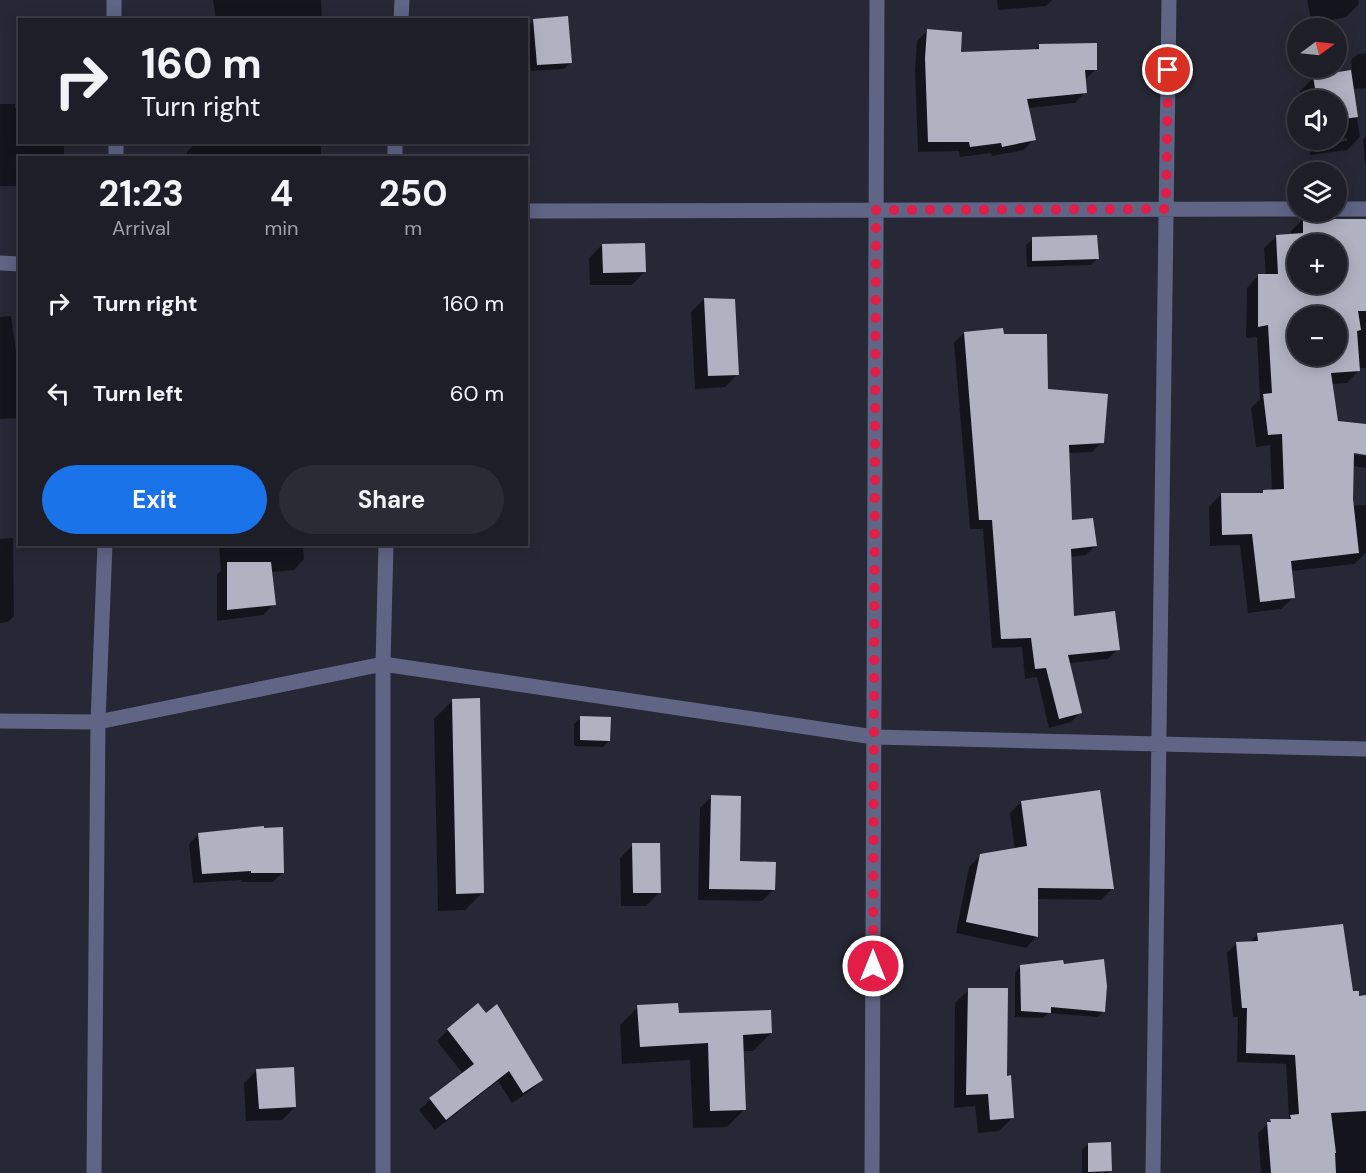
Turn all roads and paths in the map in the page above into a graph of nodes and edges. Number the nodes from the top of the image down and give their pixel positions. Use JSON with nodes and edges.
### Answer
{"nodes":[{"id":1,"x":114,"y":0,"type":"edge"},
{"id":2,"x":402,"y":0,"type":"edge"},
{"id":3,"x":877,"y":0,"type":"edge"},
{"id":4,"x":1169,"y":0,"type":"edge"},
{"id":5,"x":114,"y":18,"type":"edge"},
{"id":6,"x":401,"y":18,"type":"edge"},
{"id":7,"x":1166,"y":209,"type":"junction"},
{"id":8,"x":1287,"y":209,"type":"edge"},
{"id":9,"x":1347,"y":209,"type":"edge"},
{"id":10,"x":1366,"y":209,"type":"edge"},
{"id":11,"x":876,"y":210,"type":"junction"},
{"id":12,"x":528,"y":211,"type":"edge"},
{"id":13,"x":0,"y":263,"type":"edge"},
{"id":14,"x":18,"y":264,"type":"edge"},
{"id":15,"x":105,"y":546,"type":"edge"},
{"id":16,"x":386,"y":546,"type":"edge"},
{"id":17,"x":383,"y":664,"type":"junction"},
{"id":18,"x":0,"y":721,"type":"edge"},
{"id":19,"x":98,"y":722,"type":"junction"},
{"id":20,"x":874,"y":737,"type":"junction"},
{"id":21,"x":1159,"y":744,"type":"junction"},
{"id":22,"x":1366,"y":749,"type":"edge"},
{"id":23,"x":94,"y":1173,"type":"edge"},
{"id":24,"x":383,"y":1173,"type":"edge"},
{"id":25,"x":872,"y":1173,"type":"edge"},
{"id":26,"x":1153,"y":1173,"type":"edge"}],
"edges":[{"from":1,"to":5,"type":"street"},
{"from":2,"to":6,"type":"street"},
{"from":3,"to":11,"type":"street"},
{"from":4,"to":7,"type":"street"},
{"from":7,"to":8,"type":"street"},
{"from":7,"to":11,"type":"street"},
{"from":7,"to":21,"type":"street"},
{"from":9,"to":10,"type":"street"},
{"from":11,"to":12,"type":"street"},
{"from":11,"to":20,"type":"street"},
{"from":13,"to":14,"type":"street"},
{"from":15,"to":19,"type":"street"},
{"from":16,"to":17,"type":"street"},
{"from":17,"to":19,"type":"street"},
{"from":17,"to":20,"type":"street"},
{"from":17,"to":24,"type":"street"},
{"from":18,"to":19,"type":"street"},
{"from":19,"to":23,"type":"street"},
{"from":20,"to":21,"type":"street"},
{"from":20,"to":25,"type":"street"},
{"from":21,"to":22,"type":"street"},
{"from":21,"to":26,"type":"street"}]}
